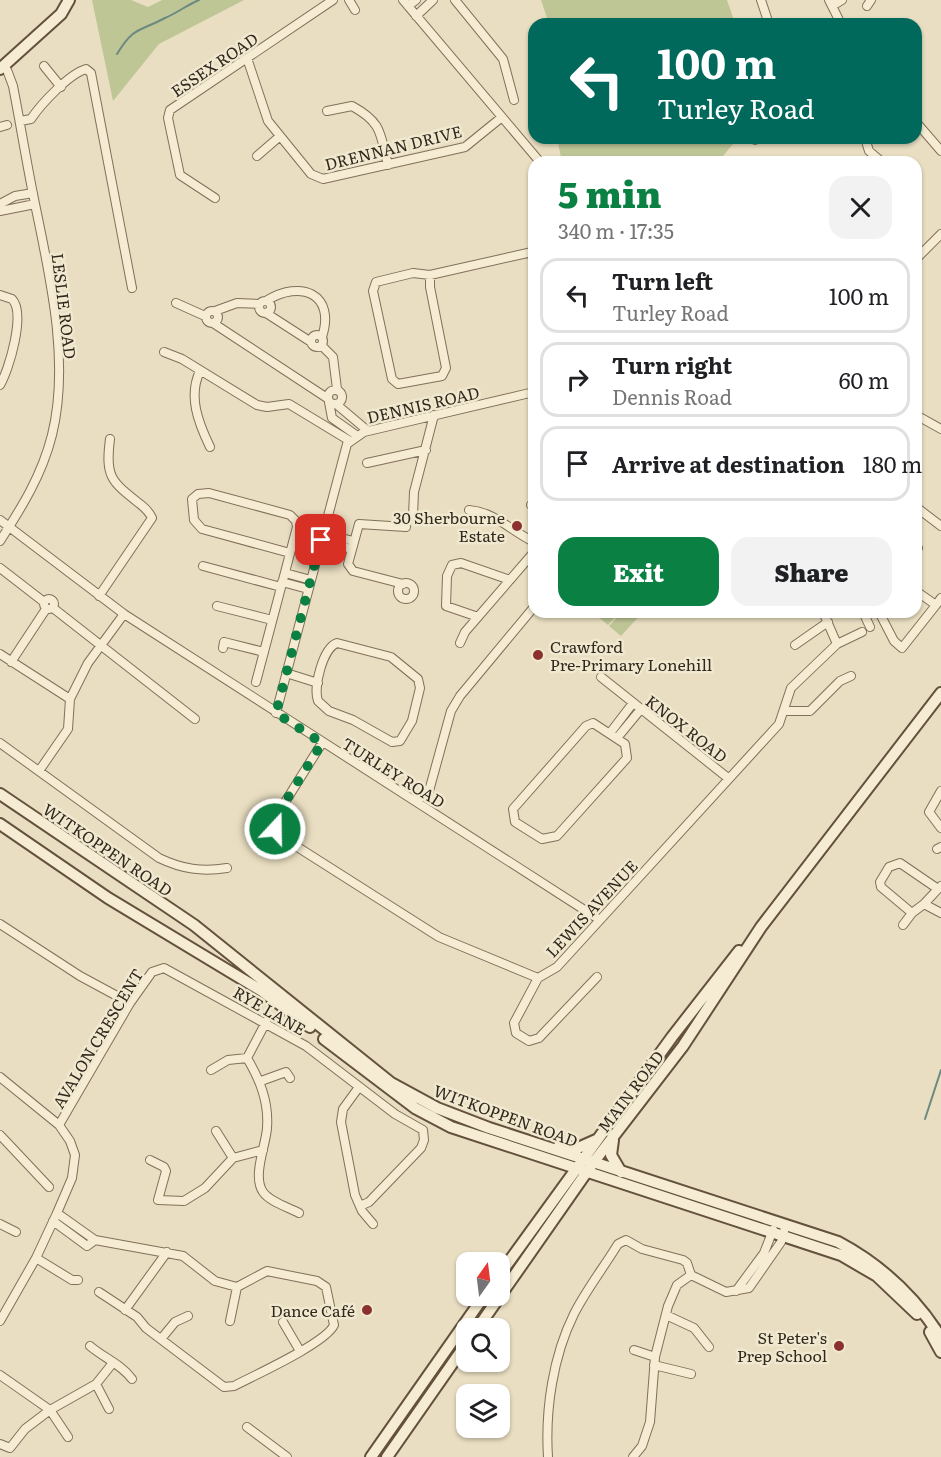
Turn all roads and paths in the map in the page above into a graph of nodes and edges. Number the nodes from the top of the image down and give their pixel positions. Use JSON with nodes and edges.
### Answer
{"nodes":[{"id":1,"x":69,"y":0,"type":"edge"},
{"id":2,"x":333,"y":0,"type":"edge"},
{"id":3,"x":349,"y":0,"type":"edge"},
{"id":4,"x":416,"y":0,"type":"edge"},
{"id":5,"x":433,"y":0,"type":"edge"},
{"id":6,"x":455,"y":0,"type":"edge"},
{"id":7,"x":761,"y":0,"type":"edge"},
{"id":8,"x":842,"y":0,"type":"edge"},
{"id":9,"x":405,"y":3,"type":"edge"},
{"id":10,"x":831,"y":3,"type":"edge"},
{"id":11,"x":355,"y":10,"type":"dead end"},
{"id":12,"x":416,"y":16,"type":"junction"},
{"id":13,"x":767,"y":18,"type":"edge"},
{"id":14,"x":839,"y":18,"type":"edge"},
{"id":15,"x":247,"y":58,"type":"junction"},
{"id":16,"x":44,"y":66,"type":"dead end"},
{"id":17,"x":1,"y":68,"type":"edge"},
{"id":18,"x":61,"y":87,"type":"junction"},
{"id":19,"x":514,"y":100,"type":"dead end"},
{"id":20,"x":327,"y":111,"type":"dead end"},
{"id":21,"x":502,"y":117,"type":"junction"},
{"id":22,"x":20,"y":121,"type":"junction"},
{"id":23,"x":922,"y":129,"type":"edge"},
{"id":24,"x":279,"y":137,"type":"junction"},
{"id":25,"x":941,"y":151,"type":"edge"},
{"id":26,"x":257,"y":156,"type":"dead end"},
{"id":27,"x":535,"y":156,"type":"edge"},
{"id":28,"x":388,"y":165,"type":"junction"},
{"id":29,"x":33,"y":193,"type":"junction"},
{"id":30,"x":215,"y":198,"type":"dead end"},
{"id":31,"x":0,"y":204,"type":"edge"},
{"id":32,"x":35,"y":204,"type":"junction"},
{"id":33,"x":0,"y":211,"type":"edge"},
{"id":34,"x":941,"y":234,"type":"edge"},
{"id":35,"x":528,"y":254,"type":"edge"},
{"id":36,"x":922,"y":254,"type":"edge"},
{"id":37,"x":430,"y":275,"type":"junction"},
{"id":38,"x":132,"y":288,"type":"dead end"},
{"id":39,"x":0,"y":295,"type":"edge"},
{"id":40,"x":263,"y":302,"type":"junction"},
{"id":41,"x":176,"y":303,"type":"dead end"},
{"id":42,"x":215,"y":311,"type":"junction"},
{"id":43,"x":206,"y":316,"type":"junction"},
{"id":44,"x":213,"y":323,"type":"junction"},
{"id":45,"x":322,"y":341,"type":"junction"},
{"id":46,"x":164,"y":352,"type":"dead end"},
{"id":47,"x":200,"y":370,"type":"junction"},
{"id":48,"x":0,"y":385,"type":"edge"},
{"id":49,"x":336,"y":389,"type":"junction"},
{"id":50,"x":528,"y":393,"type":"edge"},
{"id":51,"x":331,"y":401,"type":"junction"},
{"id":52,"x":434,"y":415,"type":"junction"},
{"id":53,"x":349,"y":416,"type":"junction"},
{"id":54,"x":922,"y":418,"type":"edge"},
{"id":55,"x":341,"y":425,"type":"junction"},
{"id":56,"x":941,"y":429,"type":"edge"},
{"id":57,"x":368,"y":431,"type":"junction"},
{"id":58,"x":353,"y":438,"type":"junction"},
{"id":59,"x":110,"y":440,"type":"dead end"},
{"id":60,"x":210,"y":447,"type":"dead end"},
{"id":61,"x":426,"y":450,"type":"junction"},
{"id":62,"x":367,"y":463,"type":"dead end"},
{"id":63,"x":469,"y":510,"type":"dead end"},
{"id":64,"x":922,"y":512,"type":"edge"},
{"id":65,"x":413,"y":516,"type":"dead end"},
{"id":66,"x":0,"y":520,"type":"edge"},
{"id":67,"x":406,"y":526,"type":"dead end"},
{"id":68,"x":941,"y":526,"type":"edge"},
{"id":69,"x":9,"y":528,"type":"junction"},
{"id":70,"x":322,"y":536,"type":"junction"},
{"id":71,"x":528,"y":538,"type":"edge"},
{"id":72,"x":0,"y":541,"type":"edge"},
{"id":73,"x":352,"y":545,"type":"junction"},
{"id":74,"x":290,"y":553,"type":"junction"},
{"id":75,"x":528,"y":559,"type":"edge"},
{"id":76,"x":203,"y":566,"type":"dead end"},
{"id":77,"x":0,"y":568,"type":"edge"},
{"id":78,"x":283,"y":580,"type":"junction"},
{"id":79,"x":310,"y":580,"type":"junction"},
{"id":80,"x":510,"y":580,"type":"junction"},
{"id":81,"x":403,"y":584,"type":"dead end"},
{"id":82,"x":308,"y":589,"type":"junction"},
{"id":83,"x":922,"y":595,"type":"edge"},
{"id":84,"x":99,"y":596,"type":"junction"},
{"id":85,"x":941,"y":598,"type":"edge"},
{"id":86,"x":936,"y":605,"type":"junction"},
{"id":87,"x":48,"y":606,"type":"junction"},
{"id":88,"x":217,"y":606,"type":"dead end"},
{"id":89,"x":124,"y":614,"type":"junction"},
{"id":90,"x":528,"y":614,"type":"edge"},
{"id":91,"x":478,"y":616,"type":"junction"},
{"id":92,"x":826,"y":618,"type":"edge"},
{"id":93,"x":865,"y":618,"type":"edge"},
{"id":94,"x":882,"y":618,"type":"edge"},
{"id":95,"x":272,"y":620,"type":"junction"},
{"id":96,"x":828,"y":622,"type":"junction"},
{"id":97,"x":870,"y":627,"type":"dead end"},
{"id":98,"x":862,"y":632,"type":"dead end"},
{"id":99,"x":460,"y":643,"type":"dead end"},
{"id":100,"x":837,"y":644,"type":"junction"},
{"id":101,"x":795,"y":645,"type":"dead end"},
{"id":102,"x":100,"y":646,"type":"junction"},
{"id":103,"x":223,"y":648,"type":"dead end"},
{"id":104,"x":264,"y":652,"type":"junction"},
{"id":105,"x":0,"y":654,"type":"edge"},
{"id":106,"x":11,"y":662,"type":"junction"},
{"id":107,"x":287,"y":671,"type":"junction"},
{"id":108,"x":851,"y":676,"type":"dead end"},
{"id":109,"x":601,"y":677,"type":"dead end"},
{"id":110,"x":319,"y":680,"type":"junction"},
{"id":111,"x":256,"y":682,"type":"dead end"},
{"id":112,"x":941,"y":693,"type":"edge"},
{"id":113,"x":70,"y":699,"type":"junction"},
{"id":114,"x":633,"y":703,"type":"junction"},
{"id":115,"x":641,"y":709,"type":"junction"},
{"id":116,"x":785,"y":711,"type":"junction"},
{"id":117,"x":276,"y":713,"type":"junction"},
{"id":118,"x":195,"y":719,"type":"dead end"},
{"id":119,"x":614,"y":735,"type":"junction"},
{"id":120,"x":0,"y":743,"type":"edge"},
{"id":121,"x":322,"y":743,"type":"junction"},
{"id":122,"x":39,"y":771,"type":"junction"},
{"id":123,"x":728,"y":778,"type":"junction"},
{"id":124,"x":941,"y":791,"type":"edge"},
{"id":125,"x":0,"y":794,"type":"edge"},
{"id":126,"x":415,"y":801,"type":"junction"},
{"id":127,"x":0,"y":824,"type":"edge"},
{"id":128,"x":941,"y":828,"type":"edge"},
{"id":129,"x":226,"y":868,"type":"dead end"},
{"id":130,"x":939,"y":887,"type":"edge"},
{"id":131,"x":924,"y":904,"type":"junction"},
{"id":132,"x":912,"y":913,"type":"junction"},
{"id":133,"x":941,"y":913,"type":"edge"},
{"id":134,"x":600,"y":920,"type":"junction"},
{"id":135,"x":0,"y":924,"type":"edge"},
{"id":136,"x":903,"y":925,"type":"dead end"},
{"id":137,"x":761,"y":927,"type":"junction"},
{"id":138,"x":160,"y":967,"type":"joint"},
{"id":139,"x":597,"y":977,"type":"dead end"},
{"id":140,"x":538,"y":978,"type":"junction"},
{"id":141,"x":130,"y":1003,"type":"junction"},
{"id":142,"x":266,"y":1022,"type":"junction"},
{"id":143,"x":247,"y":1058,"type":"junction"},
{"id":144,"x":211,"y":1070,"type":"dead end"},
{"id":145,"x":0,"y":1077,"type":"edge"},
{"id":146,"x":290,"y":1078,"type":"dead end"},
{"id":147,"x":261,"y":1081,"type":"junction"},
{"id":148,"x":359,"y":1087,"type":"junction"},
{"id":149,"x":59,"y":1125,"type":"junction"},
{"id":150,"x":216,"y":1131,"type":"dead end"},
{"id":151,"x":616,"y":1134,"type":"junction"},
{"id":152,"x":0,"y":1135,"type":"edge"},
{"id":153,"x":597,"y":1139,"type":"junction"},
{"id":154,"x":535,"y":1143,"type":"junction"},
{"id":155,"x":263,"y":1150,"type":"junction"},
{"id":156,"x":233,"y":1158,"type":"junction"},
{"id":157,"x":150,"y":1160,"type":"dead end"},
{"id":158,"x":588,"y":1161,"type":"junction"},
{"id":159,"x":581,"y":1171,"type":"junction"},
{"id":160,"x":621,"y":1172,"type":"junction"},
{"id":161,"x":49,"y":1187,"type":"dead end"},
{"id":162,"x":360,"y":1206,"type":"junction"},
{"id":163,"x":298,"y":1213,"type":"dead end"},
{"id":164,"x":55,"y":1217,"type":"junction"},
{"id":165,"x":0,"y":1224,"type":"edge"},
{"id":166,"x":373,"y":1224,"type":"dead end"},
{"id":167,"x":779,"y":1228,"type":"junction"},
{"id":168,"x":16,"y":1232,"type":"dead end"},
{"id":169,"x":167,"y":1252,"type":"junction"},
{"id":170,"x":36,"y":1258,"type":"junction"},
{"id":171,"x":510,"y":1261,"type":"edge"},
{"id":172,"x":863,"y":1262,"type":"junction"},
{"id":173,"x":691,"y":1275,"type":"junction"},
{"id":174,"x":78,"y":1280,"type":"dead end"},
{"id":175,"x":237,"y":1287,"type":"junction"},
{"id":176,"x":99,"y":1292,"type":"dead end"},
{"id":177,"x":477,"y":1306,"type":"edge"},
{"id":178,"x":125,"y":1310,"type":"junction"},
{"id":179,"x":666,"y":1315,"type":"junction"},
{"id":180,"x":188,"y":1316,"type":"dead end"},
{"id":181,"x":484,"y":1318,"type":"edge"},
{"id":182,"x":0,"y":1321,"type":"edge"},
{"id":183,"x":230,"y":1321,"type":"dead end"},
{"id":184,"x":283,"y":1322,"type":"dead end"},
{"id":185,"x":941,"y":1338,"type":"edge"},
{"id":186,"x":161,"y":1339,"type":"junction"},
{"id":187,"x":90,"y":1346,"type":"dead end"},
{"id":188,"x":709,"y":1347,"type":"dead end"},
{"id":189,"x":634,"y":1350,"type":"dead end"},
{"id":190,"x":300,"y":1351,"type":"junction"},
{"id":191,"x":941,"y":1352,"type":"edge"},
{"id":192,"x":456,"y":1358,"type":"edge"},
{"id":193,"x":655,"y":1361,"type":"junction"},
{"id":194,"x":112,"y":1364,"type":"junction"},
{"id":195,"x":691,"y":1374,"type":"dead end"},
{"id":196,"x":0,"y":1376,"type":"edge"},
{"id":197,"x":132,"y":1379,"type":"dead end"},
{"id":198,"x":96,"y":1383,"type":"junction"},
{"id":199,"x":109,"y":1409,"type":"dead end"},
{"id":200,"x":50,"y":1410,"type":"junction"},
{"id":201,"x":247,"y":1427,"type":"dead end"},
{"id":202,"x":68,"y":1437,"type":"dead end"},
{"id":203,"x":0,"y":1444,"type":"edge"},
{"id":204,"x":287,"y":1457,"type":"edge"},
{"id":205,"x":371,"y":1457,"type":"edge"},
{"id":206,"x":387,"y":1457,"type":"edge"},
{"id":207,"x":548,"y":1457,"type":"edge"},
{"id":208,"x":633,"y":1457,"type":"edge"}],
"edges":[{"from":1,"to":17,"type":"main road"},
{"from":2,"to":15,"type":"street","name":"ESSEX ROAD"},
{"from":3,"to":11,"type":"street"},
{"from":4,"to":9,"type":"street"},
{"from":5,"to":12,"type":"street"},
{"from":6,"to":19,"type":"street"},
{"from":7,"to":13,"type":"street"},
{"from":8,"to":10,"type":"street"},
{"from":9,"to":12,"type":"street"},
{"from":10,"to":14,"type":"street"},
{"from":12,"to":21,"type":"street"},
{"from":15,"to":24,"type":"street","name":"DRENNAN DRIVE"},
{"from":15,"to":30,"type":"street","name":"ESSEX ROAD"},
{"from":16,"to":18,"type":"street"},
{"from":17,"to":22,"type":"street","name":"LESLIE ROAD"},
{"from":18,"to":22,"type":"street"},
{"from":18,"to":38,"type":"street"},
{"from":20,"to":28,"type":"street"},
{"from":21,"to":27,"type":"street"},
{"from":21,"to":28,"type":"street","name":"DRENNAN DRIVE"},
{"from":22,"to":29,"type":"street","name":"LESLIE ROAD"},
{"from":23,"to":25,"type":"street"},
{"from":24,"to":26,"type":"street"},
{"from":24,"to":28,"type":"street","name":"DRENNAN DRIVE"},
{"from":29,"to":31,"type":"street"},
{"from":29,"to":32,"type":"street","name":"LESLIE ROAD"},
{"from":32,"to":33,"type":"street"},
{"from":32,"to":69,"type":"street","name":"LESLIE ROAD"},
{"from":34,"to":36,"type":"street"},
{"from":35,"to":37,"type":"street"},
{"from":37,"to":37,"type":"street"},
{"from":39,"to":48,"type":"street"},
{"from":40,"to":42,"type":"street"},
{"from":40,"to":45,"type":"street"},
{"from":40,"to":45,"type":"street"},
{"from":41,"to":43,"type":"street"},
{"from":42,"to":43,"type":"street"},
{"from":42,"to":44,"type":"street"},
{"from":43,"to":44,"type":"street"},
{"from":44,"to":51,"type":"street"},
{"from":45,"to":49,"type":"street"},
{"from":46,"to":47,"type":"street"},
{"from":47,"to":58,"type":"street"},
{"from":47,"to":60,"type":"street"},
{"from":49,"to":51,"type":"street"},
{"from":49,"to":51,"type":"street"},
{"from":50,"to":52,"type":"street","name":"DENNIS ROAD"},
{"from":51,"to":53,"type":"street"},
{"from":51,"to":55,"type":"street"},
{"from":52,"to":57,"type":"street","name":"DENNIS ROAD"},
{"from":52,"to":61,"type":"street"},
{"from":53,"to":55,"type":"street"},
{"from":53,"to":57,"type":"street"},
{"from":54,"to":56,"type":"street"},
{"from":55,"to":58,"type":"street"},
{"from":57,"to":58,"type":"street","name":"DENNIS ROAD"},
{"from":58,"to":70,"type":"street","name":"DENNIS ROAD"},
{"from":59,"to":84,"type":"street"},
{"from":61,"to":62,"type":"street"},
{"from":61,"to":65,"type":"street"},
{"from":63,"to":71,"type":"street"},
{"from":64,"to":68,"type":"street"},
{"from":66,"to":69,"type":"street","name":"TURLEY ROAD"},
{"from":67,"to":73,"type":"street"},
{"from":69,"to":72,"type":"street","name":"LESLIE ROAD"},
{"from":69,"to":84,"type":"street","name":"TURLEY ROAD"},
{"from":70,"to":73,"type":"street"},
{"from":70,"to":79,"type":"street","name":"DENNIS ROAD"},
{"from":73,"to":81,"type":"street"},
{"from":74,"to":74,"type":"street"},
{"from":74,"to":78,"type":"street"},
{"from":75,"to":80,"type":"street"},
{"from":76,"to":78,"type":"street"},
{"from":77,"to":87,"type":"street"},
{"from":78,"to":79,"type":"street"},
{"from":78,"to":82,"type":"street"},
{"from":78,"to":95,"type":"street"},
{"from":79,"to":82,"type":"street","name":"DENNIS ROAD"},
{"from":80,"to":91,"type":"street"},
{"from":80,"to":91,"type":"street"},
{"from":82,"to":107,"type":"street","name":"DENNIS ROAD"},
{"from":83,"to":86,"type":"street"},
{"from":84,"to":89,"type":"street","name":"TURLEY ROAD"},
{"from":85,"to":86,"type":"street"},
{"from":86,"to":94,"type":"street"},
{"from":87,"to":102,"type":"street"},
{"from":87,"to":106,"type":"street"},
{"from":88,"to":95,"type":"street"},
{"from":89,"to":102,"type":"street"},
{"from":89,"to":117,"type":"street","name":"TURLEY ROAD"},
{"from":90,"to":126,"type":"street"},
{"from":91,"to":99,"type":"street"},
{"from":92,"to":96,"type":"street"},
{"from":93,"to":97,"type":"street"},
{"from":95,"to":104,"type":"street"},
{"from":96,"to":100,"type":"street"},
{"from":96,"to":101,"type":"street"},
{"from":98,"to":100,"type":"street","name":"LEWIS AVENUE"},
{"from":100,"to":116,"type":"street","name":"LEWIS AVENUE"},
{"from":102,"to":113,"type":"street"},
{"from":102,"to":118,"type":"street"},
{"from":103,"to":104,"type":"street"},
{"from":104,"to":111,"type":"street"},
{"from":105,"to":106,"type":"street"},
{"from":106,"to":113,"type":"street"},
{"from":107,"to":110,"type":"street"},
{"from":107,"to":117,"type":"street","name":"DENNIS ROAD"},
{"from":108,"to":116,"type":"street"},
{"from":109,"to":114,"type":"street","name":"KNOX ROAD"},
{"from":110,"to":110,"type":"street"},
{"from":112,"to":137,"type":"main road","name":"MAIN ROAD"},
{"from":113,"to":122,"type":"street"},
{"from":114,"to":115,"type":"street","name":"KNOX ROAD"},
{"from":114,"to":119,"type":"street"},
{"from":115,"to":119,"type":"street"},
{"from":115,"to":123,"type":"street","name":"KNOX ROAD"},
{"from":116,"to":123,"type":"street","name":"LEWIS AVENUE"},
{"from":117,"to":121,"type":"street","name":"TURLEY ROAD"},
{"from":119,"to":119,"type":"street"},
{"from":120,"to":122,"type":"street"},
{"from":121,"to":126,"type":"street","name":"TURLEY ROAD"},
{"from":121,"to":140,"type":"street"},
{"from":122,"to":129,"type":"street"},
{"from":123,"to":134,"type":"street","name":"LEWIS AVENUE"},
{"from":124,"to":128,"type":"street"},
{"from":125,"to":154,"type":"main road","name":"WITKOPPEN ROAD"},
{"from":126,"to":134,"type":"street","name":"TURLEY ROAD"},
{"from":127,"to":159,"type":"main road","name":"WITKOPPEN ROAD"},
{"from":130,"to":131,"type":"street"},
{"from":130,"to":132,"type":"street"},
{"from":131,"to":132,"type":"street"},
{"from":131,"to":133,"type":"street"},
{"from":132,"to":136,"type":"street"},
{"from":134,"to":140,"type":"street","name":"LEWIS AVENUE"},
{"from":135,"to":141,"type":"street"},
{"from":137,"to":151,"type":"main road","name":"MAIN ROAD"},
{"from":137,"to":153,"type":"main road","name":"MAIN ROAD"},
{"from":138,"to":141,"type":"street","name":"AVALON CRESCENT"},
{"from":138,"to":142,"type":"street","name":"RYE LANE"},
{"from":139,"to":140,"type":"street"},
{"from":141,"to":149,"type":"street","name":"AVALON CRESCENT"},
{"from":142,"to":143,"type":"street"},
{"from":142,"to":148,"type":"street","name":"RYE LANE"},
{"from":143,"to":144,"type":"street"},
{"from":143,"to":147,"type":"street"},
{"from":145,"to":149,"type":"street"},
{"from":146,"to":147,"type":"street"},
{"from":147,"to":155,"type":"street"},
{"from":148,"to":162,"type":"street"},
{"from":148,"to":162,"type":"street","name":"RYE LANE"},
{"from":149,"to":164,"type":"street"},
{"from":150,"to":156,"type":"street"},
{"from":151,"to":158,"type":"main road","name":"MAIN ROAD"},
{"from":151,"to":160,"type":"main road"},
{"from":152,"to":161,"type":"street"},
{"from":153,"to":154,"type":"main road"},
{"from":153,"to":158,"type":"main road","name":"MAIN ROAD"},
{"from":154,"to":158,"type":"main road","name":"WITKOPPEN ROAD"},
{"from":155,"to":156,"type":"street"},
{"from":155,"to":163,"type":"street"},
{"from":156,"to":157,"type":"street"},
{"from":158,"to":159,"type":"main road","name":"MAIN ROAD"},
{"from":158,"to":160,"type":"main road","name":"WITKOPPEN ROAD"},
{"from":159,"to":167,"type":"main road","name":"WITKOPPEN ROAD"},
{"from":159,"to":171,"type":"main road","name":"MAIN ROAD"},
{"from":159,"to":181,"type":"main road","name":"MAIN ROAD"},
{"from":160,"to":167,"type":"main road","name":"WITKOPPEN ROAD"},
{"from":162,"to":166,"type":"street"},
{"from":164,"to":169,"type":"street"},
{"from":164,"to":170,"type":"street"},
{"from":165,"to":168,"type":"street"},
{"from":167,"to":172,"type":"main road","name":"WITKOPPEN ROAD"},
{"from":167,"to":173,"type":"street"},
{"from":169,"to":175,"type":"street"},
{"from":169,"to":178,"type":"street"},
{"from":170,"to":174,"type":"street"},
{"from":170,"to":182,"type":"street"},
{"from":172,"to":185,"type":"main road","name":"WITKOPPEN ROAD"},
{"from":172,"to":191,"type":"main road","name":"WITKOPPEN ROAD"},
{"from":173,"to":179,"type":"street"},
{"from":173,"to":207,"type":"street"},
{"from":175,"to":183,"type":"street"},
{"from":175,"to":190,"type":"street"},
{"from":176,"to":178,"type":"street"},
{"from":177,"to":205,"type":"main road"},
{"from":178,"to":186,"type":"street"},
{"from":179,"to":188,"type":"street"},
{"from":179,"to":193,"type":"street"},
{"from":180,"to":186,"type":"street"},
{"from":184,"to":190,"type":"street"},
{"from":186,"to":190,"type":"street"},
{"from":187,"to":194,"type":"street"},
{"from":189,"to":193,"type":"street"},
{"from":192,"to":206,"type":"main road"},
{"from":193,"to":195,"type":"street"},
{"from":193,"to":208,"type":"street"},
{"from":194,"to":197,"type":"street"},
{"from":194,"to":198,"type":"street"},
{"from":196,"to":200,"type":"street"},
{"from":198,"to":199,"type":"street"},
{"from":198,"to":200,"type":"street"},
{"from":200,"to":202,"type":"street"},
{"from":200,"to":203,"type":"street"},
{"from":201,"to":204,"type":"street"}]}
